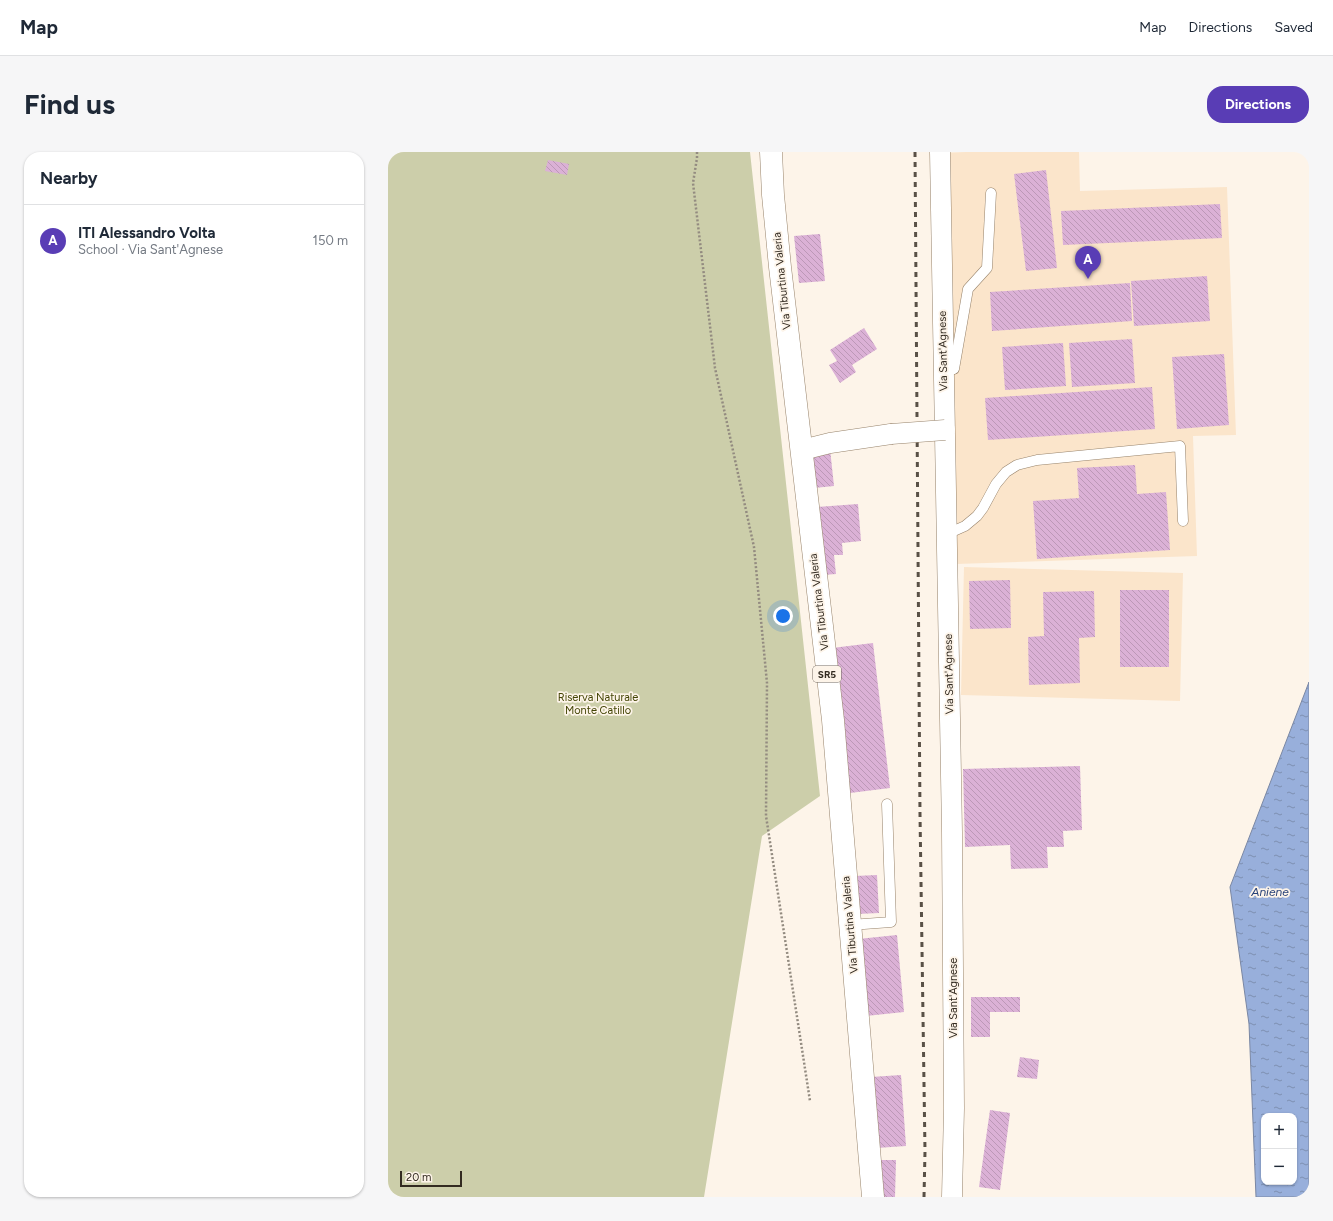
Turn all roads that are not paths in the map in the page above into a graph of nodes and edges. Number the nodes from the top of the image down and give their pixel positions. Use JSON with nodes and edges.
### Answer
{"nodes":[{"id":1,"x":771,"y":152,"type":"edge"},
{"id":2,"x":940,"y":152,"type":"edge"},
{"id":3,"x":991,"y":193,"type":"dead end"},
{"id":4,"x":944,"y":372,"type":"junction"},
{"id":5,"x":945,"y":430,"type":"junction"},
{"id":6,"x":802,"y":450,"type":"junction"},
{"id":7,"x":1184,"y":522,"type":"dead end"},
{"id":8,"x":947,"y":534,"type":"junction"},
{"id":9,"x":887,"y":804,"type":"dead end"},
{"id":10,"x":850,"y":925,"type":"junction"},
{"id":11,"x":873,"y":1197,"type":"edge"},
{"id":12,"x":952,"y":1197,"type":"edge"}],
"edges":[{"from":1,"to":6,"type":"main road","name":"Via Tiburtina Valeria","number":"SR5"},
{"from":2,"to":4,"type":"street","name":"Via Sant'Agnese"},
{"from":3,"to":4,"type":"lane"},
{"from":4,"to":5,"type":"street","name":"Via Sant'Agnese"},
{"from":5,"to":6,"type":"street","bridge":true},
{"from":5,"to":8,"type":"street","name":"Via Sant'Agnese"},
{"from":6,"to":10,"type":"main road","name":"Via Tiburtina Valeria","number":"SR5"},
{"from":7,"to":8,"type":"lane"},
{"from":8,"to":12,"type":"street","name":"Via Sant'Agnese"},
{"from":9,"to":10,"type":"lane"},
{"from":10,"to":11,"type":"main road","name":"Via Tiburtina Valeria","number":"SR5"}]}
